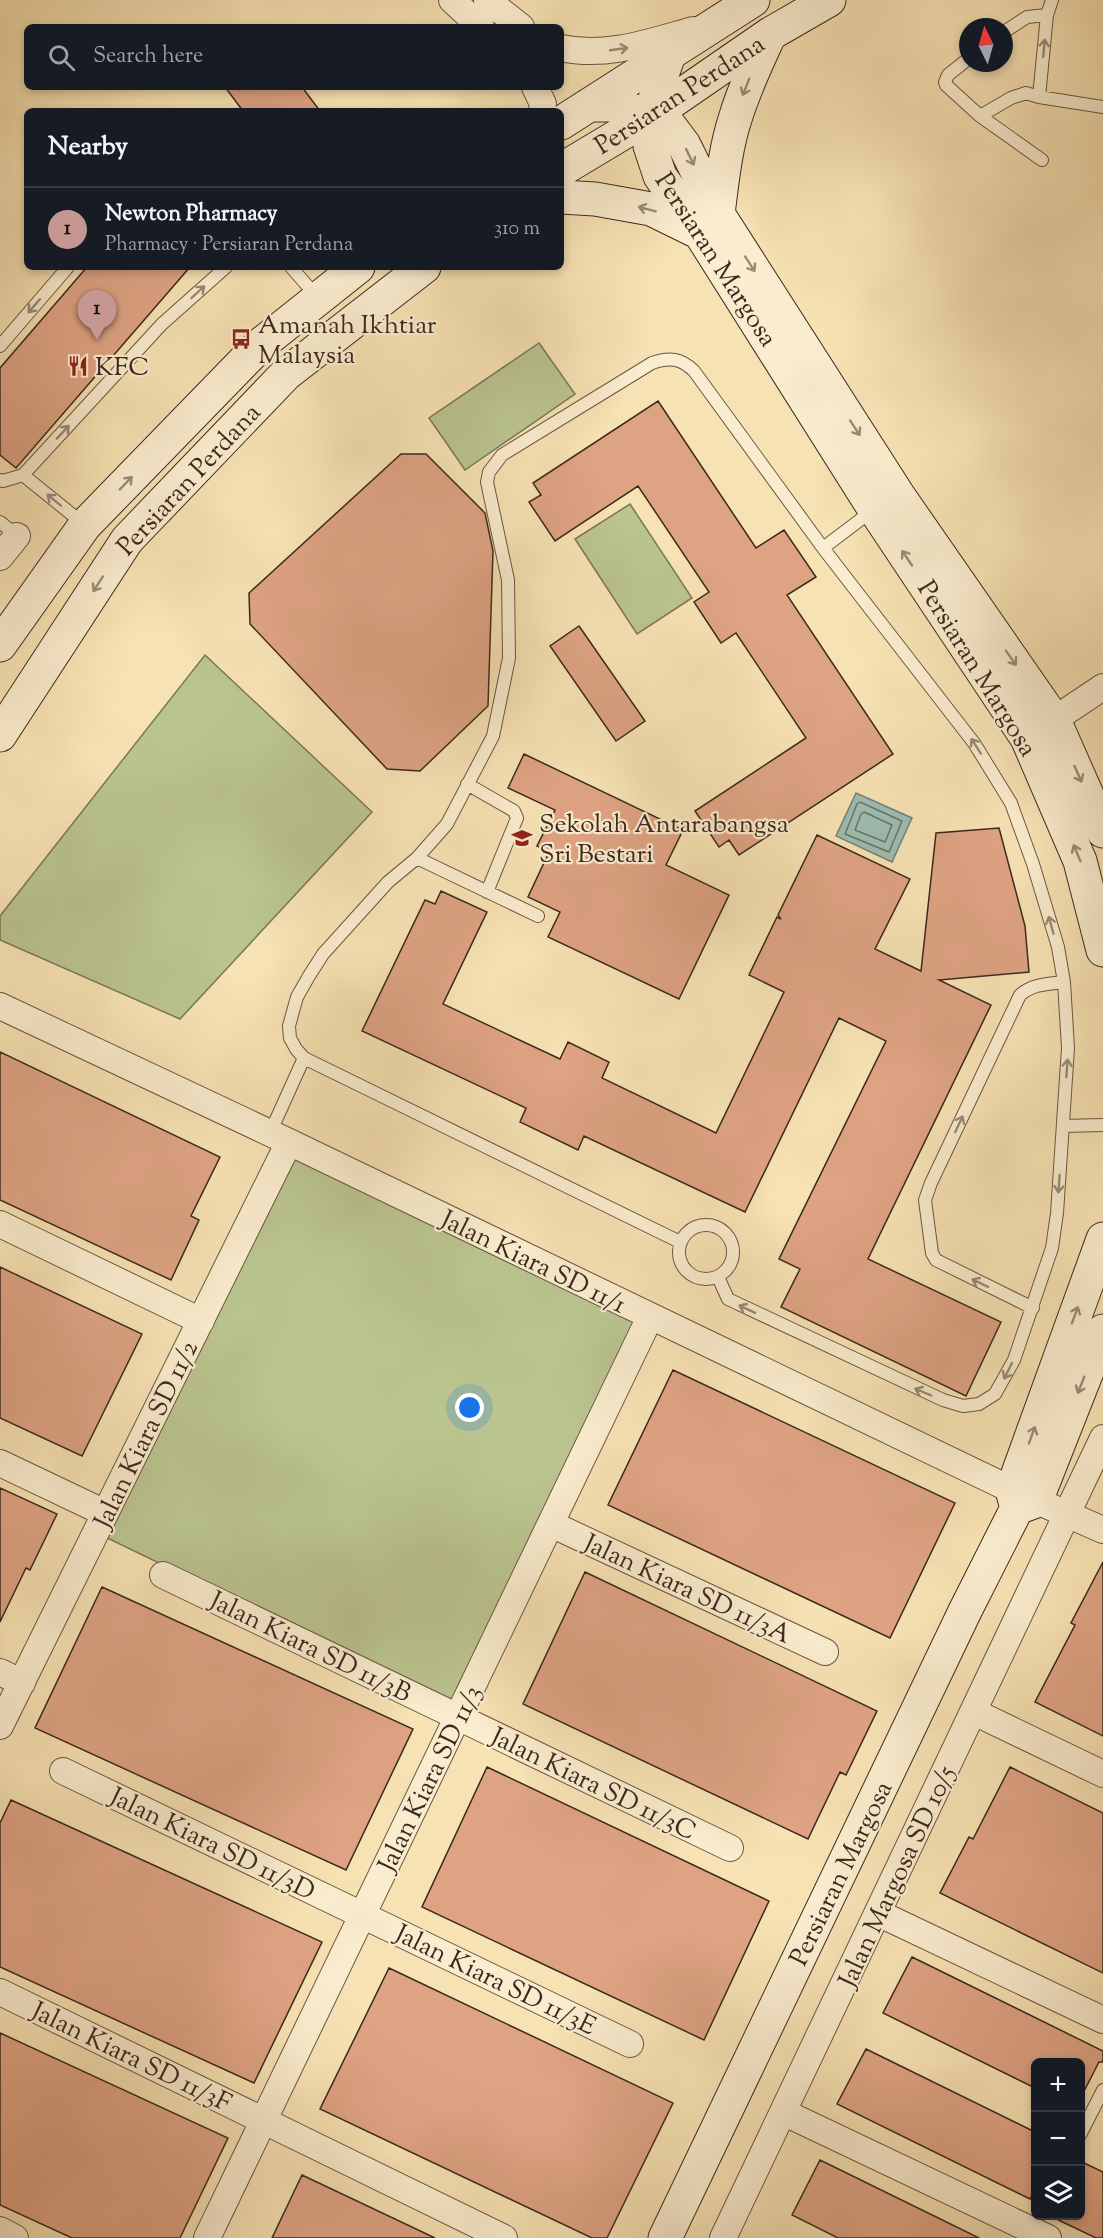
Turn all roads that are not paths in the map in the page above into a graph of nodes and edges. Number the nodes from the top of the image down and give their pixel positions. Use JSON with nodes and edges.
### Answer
{"nodes":[{"id":1,"x":452,"y":0,"type":"edge"},
{"id":2,"x":487,"y":0,"type":"edge"},
{"id":3,"x":753,"y":0,"type":"edge"},
{"id":4,"x":829,"y":0,"type":"edge"},
{"id":5,"x":1053,"y":0,"type":"edge"},
{"id":6,"x":1047,"y":15,"type":"junction"},
{"id":7,"x":478,"y":24,"type":"edge"},
{"id":8,"x":516,"y":24,"type":"edge"},
{"id":9,"x":715,"y":24,"type":"junction"},
{"id":10,"x":1013,"y":26,"type":"edge"},
{"id":11,"x":770,"y":34,"type":"junction"},
{"id":12,"x":564,"y":49,"type":"edge"},
{"id":13,"x":670,"y":52,"type":"junction"},
{"id":14,"x":959,"y":66,"type":"edge"},
{"id":15,"x":536,"y":90,"type":"edge"},
{"id":16,"x":1039,"y":97,"type":"junction"},
{"id":17,"x":589,"y":105,"type":"junction"},
{"id":18,"x":1103,"y":107,"type":"edge"},
{"id":19,"x":542,"y":108,"type":"edge"},
{"id":20,"x":651,"y":116,"type":"junction"},
{"id":21,"x":980,"y":116,"type":"junction"},
{"id":22,"x":564,"y":121,"type":"edge"},
{"id":23,"x":1042,"y":160,"type":"dead end"},
{"id":24,"x":564,"y":168,"type":"edge"},
{"id":25,"x":564,"y":197,"type":"edge"},
{"id":26,"x":709,"y":224,"type":"junction"},
{"id":27,"x":65,"y":270,"type":"edge"},
{"id":28,"x":223,"y":270,"type":"edge"},
{"id":29,"x":294,"y":270,"type":"edge"},
{"id":30,"x":354,"y":270,"type":"edge"},
{"id":31,"x":420,"y":270,"type":"edge"},
{"id":32,"x":318,"y":298,"type":"junction"},
{"id":33,"x":0,"y":346,"type":"edge"},
{"id":34,"x":23,"y":475,"type":"junction"},
{"id":35,"x":0,"y":480,"type":"edge"},
{"id":36,"x":873,"y":507,"type":"junction"},
{"id":37,"x":85,"y":525,"type":"junction"},
{"id":38,"x":9,"y":529,"type":"edge"},
{"id":39,"x":823,"y":548,"type":"junction"},
{"id":40,"x":0,"y":557,"type":"edge"},
{"id":41,"x":0,"y":645,"type":"edge"},
{"id":42,"x":1103,"y":687,"type":"edge"},
{"id":43,"x":1054,"y":720,"type":"junction"},
{"id":44,"x":0,"y":735,"type":"edge"},
{"id":45,"x":1027,"y":738,"type":"junction"},
{"id":46,"x":467,"y":784,"type":"junction"},
{"id":47,"x":1103,"y":831,"type":"edge"},
{"id":48,"x":417,"y":858,"type":"junction"},
{"id":49,"x":487,"y":892,"type":"junction"},
{"id":50,"x":538,"y":916,"type":"dead end"},
{"id":51,"x":1103,"y":950,"type":"edge"},
{"id":52,"x":1064,"y":982,"type":"junction"},
{"id":53,"x":0,"y":1006,"type":"edge"},
{"id":54,"x":304,"y":1058,"type":"junction"},
{"id":55,"x":1103,"y":1125,"type":"edge"},
{"id":56,"x":1063,"y":1126,"type":"junction"},
{"id":57,"x":279,"y":1137,"type":"junction"},
{"id":58,"x":0,"y":1224,"type":"edge"},
{"id":59,"x":1103,"y":1239,"type":"edge"},
{"id":60,"x":680,"y":1242,"type":"junction"},
{"id":61,"x":718,"y":1277,"type":"junction"},
{"id":62,"x":1032,"y":1308,"type":"junction"},
{"id":63,"x":650,"y":1317,"type":"junction"},
{"id":64,"x":201,"y":1321,"type":"junction"},
{"id":65,"x":1103,"y":1331,"type":"edge"},
{"id":66,"x":1100,"y":1452,"type":"edge"},
{"id":67,"x":0,"y":1463,"type":"edge"},
{"id":68,"x":1022,"y":1500,"type":"junction"},
{"id":69,"x":1068,"y":1513,"type":"junction"},
{"id":70,"x":105,"y":1514,"type":"junction"},
{"id":71,"x":551,"y":1524,"type":"junction"},
{"id":72,"x":1103,"y":1530,"type":"edge"},
{"id":73,"x":163,"y":1575,"type":"dead end"},
{"id":74,"x":825,"y":1652,"type":"dead end"},
{"id":75,"x":11,"y":1677,"type":"edge"},
{"id":76,"x":974,"y":1712,"type":"junction"},
{"id":77,"x":458,"y":1717,"type":"junction"},
{"id":78,"x":0,"y":1726,"type":"edge"},
{"id":79,"x":63,"y":1771,"type":"dead end"},
{"id":80,"x":1103,"y":1774,"type":"edge"},
{"id":81,"x":730,"y":1848,"type":"dead end"},
{"id":82,"x":878,"y":1913,"type":"junction"},
{"id":83,"x":363,"y":1914,"type":"junction"},
{"id":84,"x":0,"y":1992,"type":"edge"},
{"id":85,"x":1103,"y":2020,"type":"edge"},
{"id":86,"x":630,"y":2044,"type":"dead end"},
{"id":87,"x":1103,"y":2090,"type":"edge"},
{"id":88,"x":783,"y":2112,"type":"junction"},
{"id":89,"x":264,"y":2120,"type":"junction"},
{"id":90,"x":1085,"y":2125,"type":"edge"},
{"id":91,"x":0,"y":2230,"type":"edge"},
{"id":92,"x":1037,"y":2233,"type":"edge"},
{"id":93,"x":15,"y":2238,"type":"edge"},
{"id":94,"x":207,"y":2238,"type":"edge"},
{"id":95,"x":504,"y":2238,"type":"edge"},
{"id":96,"x":665,"y":2238,"type":"edge"},
{"id":97,"x":723,"y":2238,"type":"edge"}],
"edges":[{"from":1,"to":7,"type":"street"},
{"from":2,"to":8,"type":"street"},
{"from":3,"to":9,"type":"street","name":"Persiaran Perdana"},
{"from":4,"to":11,"type":"street","name":"Persiaran Perdana"},
{"from":5,"to":6,"type":"lane"},
{"from":6,"to":10,"type":"lane"},
{"from":16,"to":6,"type":"lane","one_way":true},
{"from":12,"to":9,"type":"street","one_way":true},
{"from":9,"to":13,"type":"street","name":"Persiaran Perdana"},
{"from":11,"to":20,"type":"street","name":"Persiaran Perdana"},
{"from":11,"to":26,"type":"street","one_way":true},
{"from":13,"to":17,"type":"street","name":"Persiaran Perdana"},
{"from":13,"to":20,"type":"street","name":"Persiaran Margosa"},
{"from":14,"to":21,"type":"lane"},
{"from":15,"to":19,"type":"street"},
{"from":16,"to":18,"type":"lane"},
{"from":16,"to":21,"type":"lane"},
{"from":17,"to":20,"type":"street"},
{"from":17,"to":22,"type":"street","name":"Persiaran Perdana"},
{"from":20,"to":24,"type":"street","name":"Persiaran Perdana"},
{"from":20,"to":26,"type":"street","name":"Persiaran Margosa"},
{"from":21,"to":23,"type":"lane"},
{"from":26,"to":25,"type":"street","one_way":true},
{"from":26,"to":36,"type":"street","name":"Persiaran Margosa"},
{"from":26,"to":43,"type":"street","name":"Persiaran Margosa","one_way":true},
{"from":27,"to":33,"type":"lane","one_way":true},
{"from":34,"to":28,"type":"lane","one_way":true},
{"from":29,"to":32,"type":"lane"},
{"from":30,"to":32,"type":"street","name":"Persiaran Perdana"},
{"from":31,"to":44,"type":"street","name":"Persiaran Perdana","one_way":true},
{"from":37,"to":32,"type":"street","name":"Persiaran Perdana","one_way":true},
{"from":34,"to":35,"type":"lane"},
{"from":37,"to":34,"type":"lane","one_way":true},
{"from":36,"to":39,"type":"lane"},
{"from":45,"to":36,"type":"street","name":"Persiaran Margosa","one_way":true},
{"from":37,"to":41,"type":"street","name":"Persiaran Perdana"},
{"from":38,"to":40,"type":"street"},
{"from":39,"to":46,"type":"lane"},
{"from":52,"to":39,"type":"lane","one_way":true},
{"from":42,"to":43,"type":"street"},
{"from":43,"to":45,"type":"street"},
{"from":43,"to":47,"type":"street","name":"Persiaran Margosa","one_way":true},
{"from":51,"to":45,"type":"street","name":"Persiaran Margosa","one_way":true},
{"from":46,"to":48,"type":"lane"},
{"from":46,"to":49,"type":"lane"},
{"from":48,"to":49,"type":"lane"},
{"from":48,"to":54,"type":"lane"},
{"from":49,"to":50,"type":"lane"},
{"from":56,"to":52,"type":"lane","one_way":true},
{"from":62,"to":52,"type":"lane","one_way":true},
{"from":53,"to":57,"type":"street","name":"Jalan Kiara SD 11/1"},
{"from":54,"to":57,"type":"lane"},
{"from":54,"to":60,"type":"lane"},
{"from":55,"to":56,"type":"lane"},
{"from":56,"to":62,"type":"lane","one_way":true},
{"from":57,"to":63,"type":"street","name":"Jalan Kiara SD 11/1"},
{"from":57,"to":64,"type":"street","name":"Jalan Kiara SD 11/2"},
{"from":58,"to":64,"type":"street"},
{"from":68,"to":59,"type":"street","name":"Persiaran Margosa","one_way":true},
{"from":60,"to":61,"type":"lane"},
{"from":60,"to":61,"type":"lane"},
{"from":62,"to":61,"type":"lane","one_way":true},
{"from":63,"to":68,"type":"street","name":"Jalan Kiara SD 11/1"},
{"from":63,"to":71,"type":"street","name":"Jalan Kiara SD 11/3"},
{"from":64,"to":70,"type":"street","name":"Jalan Kiara SD 11/2"},
{"from":65,"to":68,"type":"street","name":"Persiaran Margosa","one_way":true},
{"from":66,"to":69,"type":"street","name":"Jalan Margosa SD 10/5"},
{"from":67,"to":70,"type":"street"},
{"from":68,"to":69,"type":"street","name":"Jalan Kiara SD 11/1"},
{"from":68,"to":96,"type":"street","name":"Persiaran Margosa"},
{"from":69,"to":72,"type":"street","name":"Jalan Kiara SD 11/1"},
{"from":69,"to":76,"type":"street","name":"Jalan Margosa SD 10/5"},
{"from":70,"to":75,"type":"street","name":"Jalan Kiara SD 11/2"},
{"from":71,"to":74,"type":"street","name":"Jalan Kiara SD 11/3A"},
{"from":71,"to":77,"type":"street","name":"Jalan Kiara SD 11/3"},
{"from":73,"to":77,"type":"street","name":"Jalan Kiara SD 11/3B"},
{"from":75,"to":78,"type":"street","name":"Jalan Kiara SD 11/2"},
{"from":76,"to":80,"type":"street"},
{"from":76,"to":82,"type":"street","name":"Jalan Margosa SD 10/5"},
{"from":77,"to":81,"type":"street","name":"Jalan Kiara SD 11/3C"},
{"from":77,"to":83,"type":"street","name":"Jalan Kiara SD 11/3"},
{"from":79,"to":83,"type":"street","name":"Jalan Kiara SD 11/3D"},
{"from":82,"to":85,"type":"street"},
{"from":82,"to":88,"type":"street","name":"Jalan Margosa SD 10/5"},
{"from":83,"to":86,"type":"street","name":"Jalan Kiara SD 11/3E"},
{"from":83,"to":89,"type":"street","name":"Jalan Kiara SD 11/3"},
{"from":84,"to":89,"type":"street","name":"Jalan Kiara SD 11/3F"},
{"from":87,"to":90,"type":"lane"},
{"from":88,"to":92,"type":"street"},
{"from":88,"to":97,"type":"street","name":"Jalan Margosa SD 10/5"},
{"from":89,"to":94,"type":"street","name":"Jalan Kiara SD 11/3"},
{"from":89,"to":95,"type":"street","name":"Jalan Kiara SD 11/3F"},
{"from":91,"to":93,"type":"street"}]}
